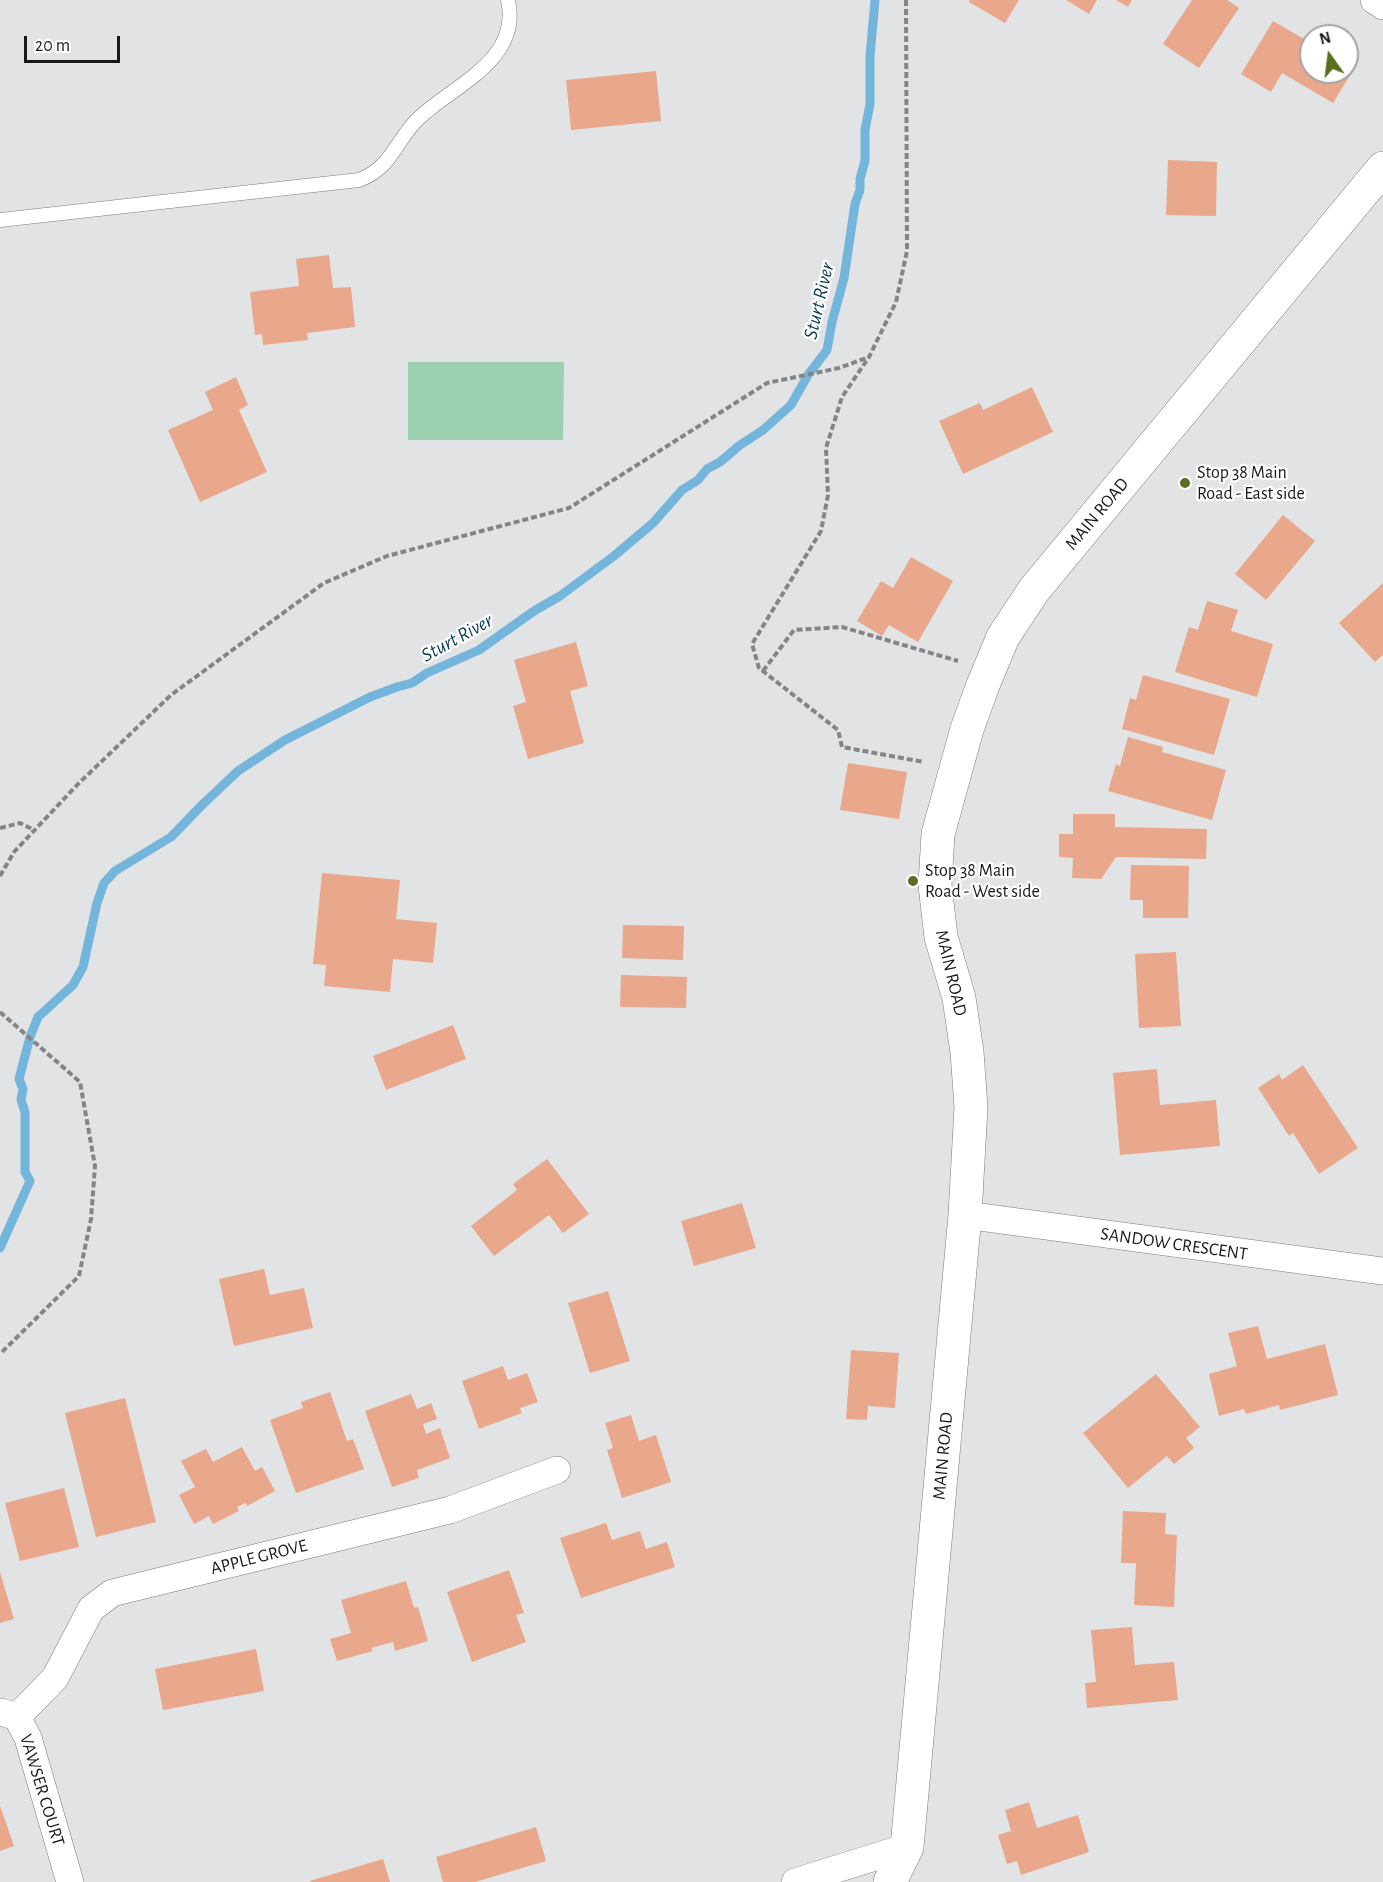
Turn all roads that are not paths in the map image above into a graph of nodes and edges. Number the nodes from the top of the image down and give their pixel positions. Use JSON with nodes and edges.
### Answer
{"nodes":[{"id":1,"x":508,"y":0,"type":"edge"},
{"id":2,"x":1374,"y":0,"type":"edge"},
{"id":3,"x":1383,"y":6,"type":"edge"},
{"id":4,"x":1383,"y":168,"type":"edge"},
{"id":5,"x":0,"y":220,"type":"edge"},
{"id":6,"x":964,"y":1215,"type":"junction"},
{"id":7,"x":1383,"y":1271,"type":"edge"},
{"id":8,"x":556,"y":1470,"type":"dead end"},
{"id":9,"x":9,"y":1714,"type":"edge"},
{"id":10,"x":907,"y":1847,"type":"junction"},
{"id":11,"x":70,"y":1882,"type":"edge"},
{"id":12,"x":795,"y":1882,"type":"edge"},
{"id":13,"x":890,"y":1882,"type":"edge"}],
"edges":[{"from":1,"to":5,"type":"lane"},
{"from":2,"to":3,"type":"street"},
{"from":4,"to":6,"type":"main road","name":"MAIN ROAD"},
{"from":6,"to":7,"type":"street","name":"SANDOW CRESCENT"},
{"from":6,"to":10,"type":"main road","name":"MAIN ROAD"},
{"from":8,"to":9,"type":"street","name":"APPLE GROVE"},
{"from":9,"to":11,"type":"street","name":"VAWSER COURT"},
{"from":10,"to":12,"type":"street"},
{"from":10,"to":13,"type":"main road","name":"MAIN ROAD"}]}
